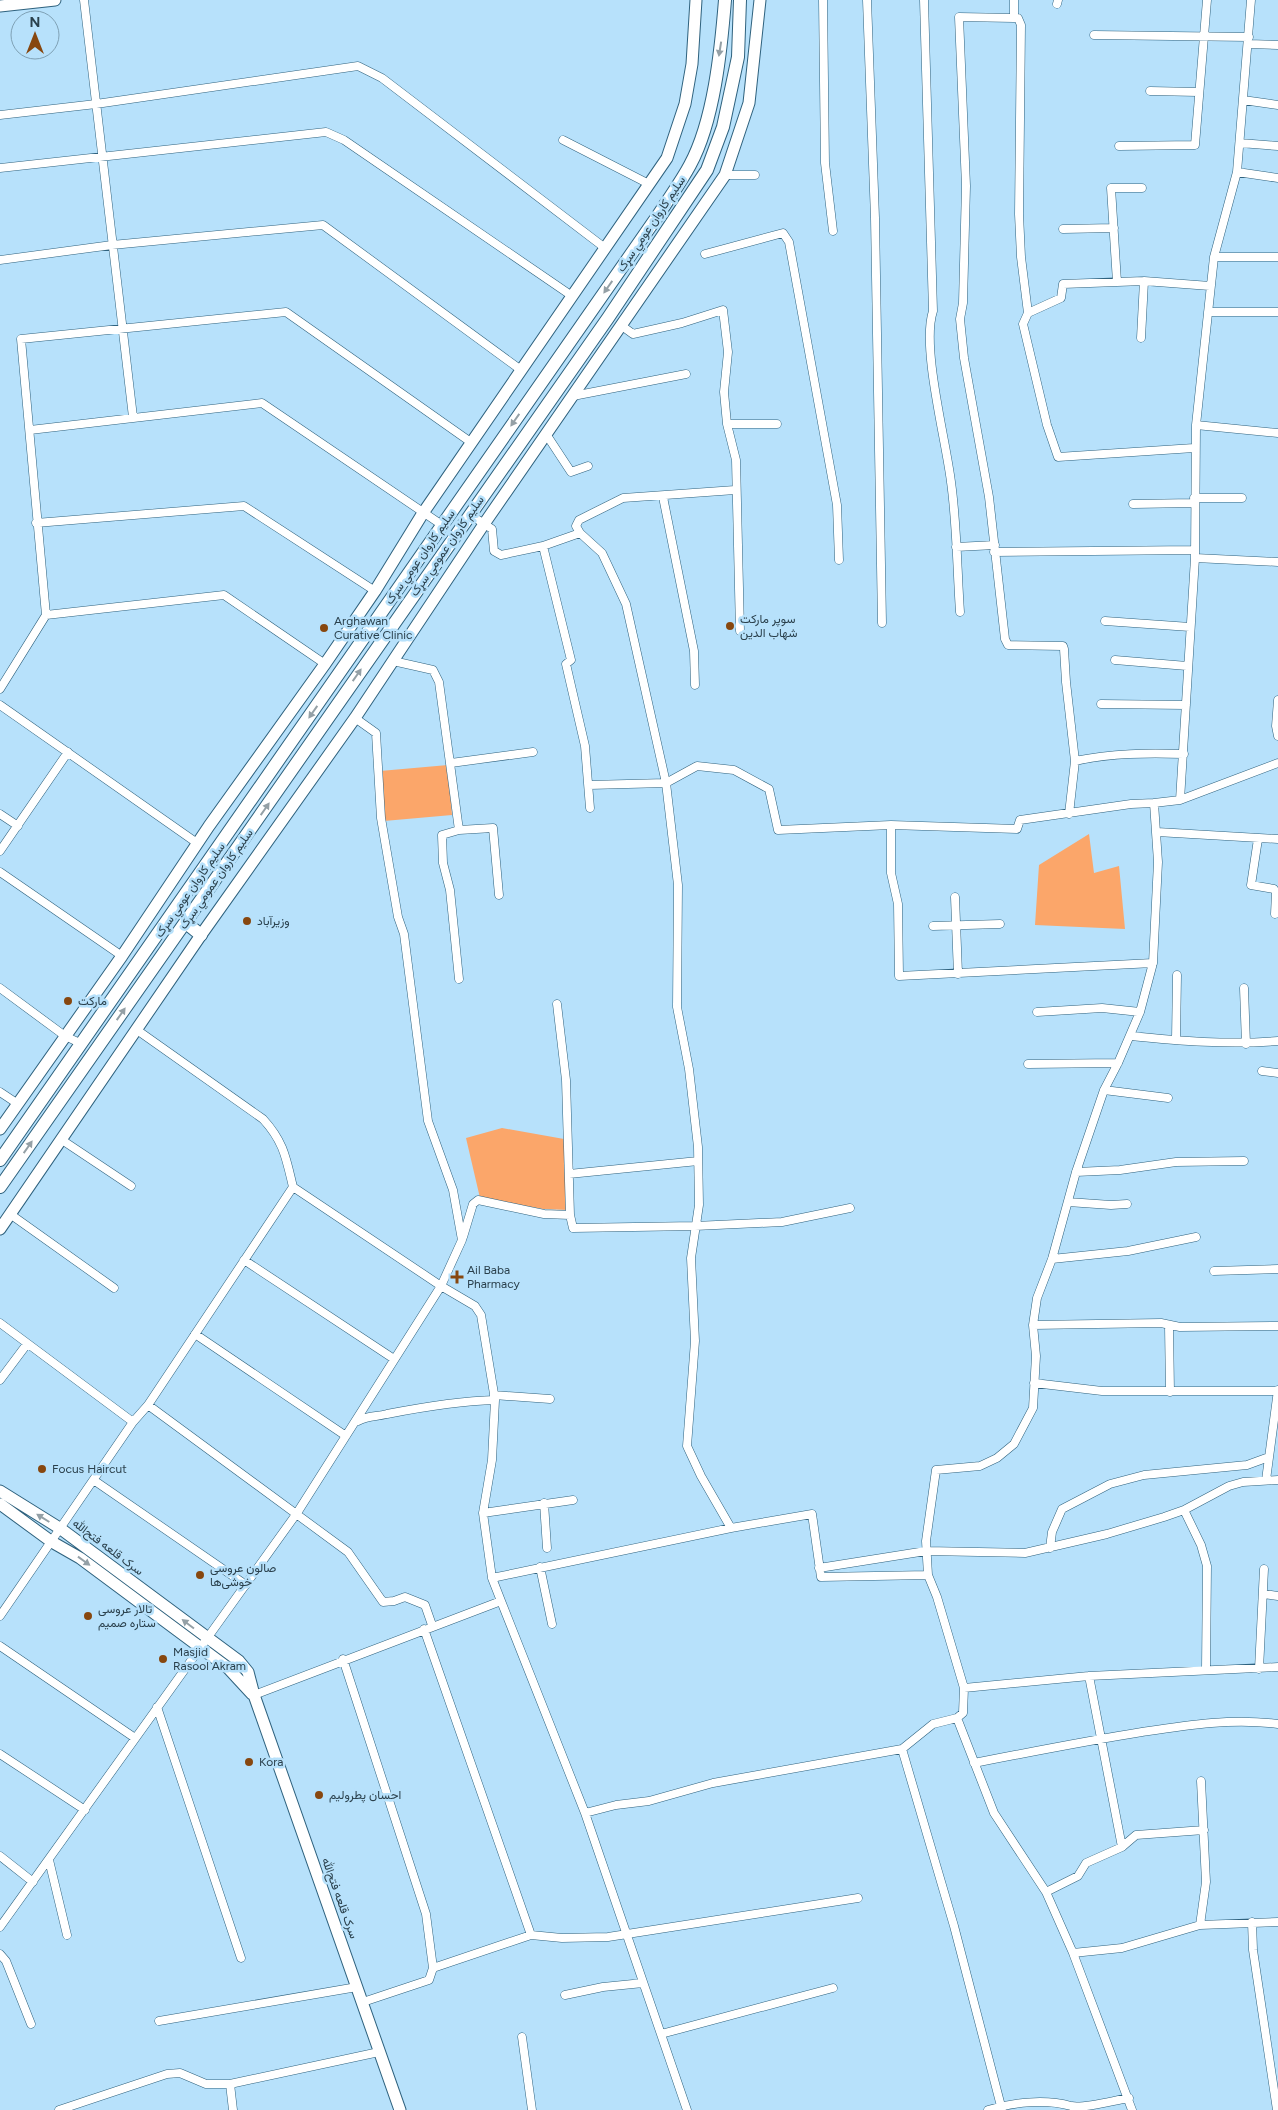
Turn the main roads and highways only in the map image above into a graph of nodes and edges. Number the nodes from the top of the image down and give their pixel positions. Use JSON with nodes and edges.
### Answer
{"nodes":[{"id":1,"x":725,"y":0,"type":"edge"},
{"id":2,"x":740,"y":0,"type":"edge"},
{"id":3,"x":238,"y":822,"type":"junction"},
{"id":4,"x":249,"y":832,"type":"junction"},
{"id":5,"x":186,"y":923,"type":"junction"},
{"id":6,"x":201,"y":935,"type":"road end"},
{"id":7,"x":0,"y":1160,"type":"edge"},
{"id":8,"x":0,"y":1187,"type":"edge"}],
"edges":[{"from":1,"to":3,"type":"main road","name":"سلیم کاروان عومي سړک","one_way":true},
{"from":4,"to":2,"type":"main road","name":"سلیم کاروان عمومي سړک","one_way":true},
{"from":3,"to":4,"type":"main road"},
{"from":3,"to":7,"type":"main road","name":"سلیم کاروان عومي سړک"},
{"from":4,"to":5,"type":"main road","name":"سلیم کاروان عمومي سړک"},
{"from":5,"to":6,"type":"main road"},
{"from":8,"to":5,"type":"main road","name":"سلیم کاروان عمومي سړک","one_way":true}]}
